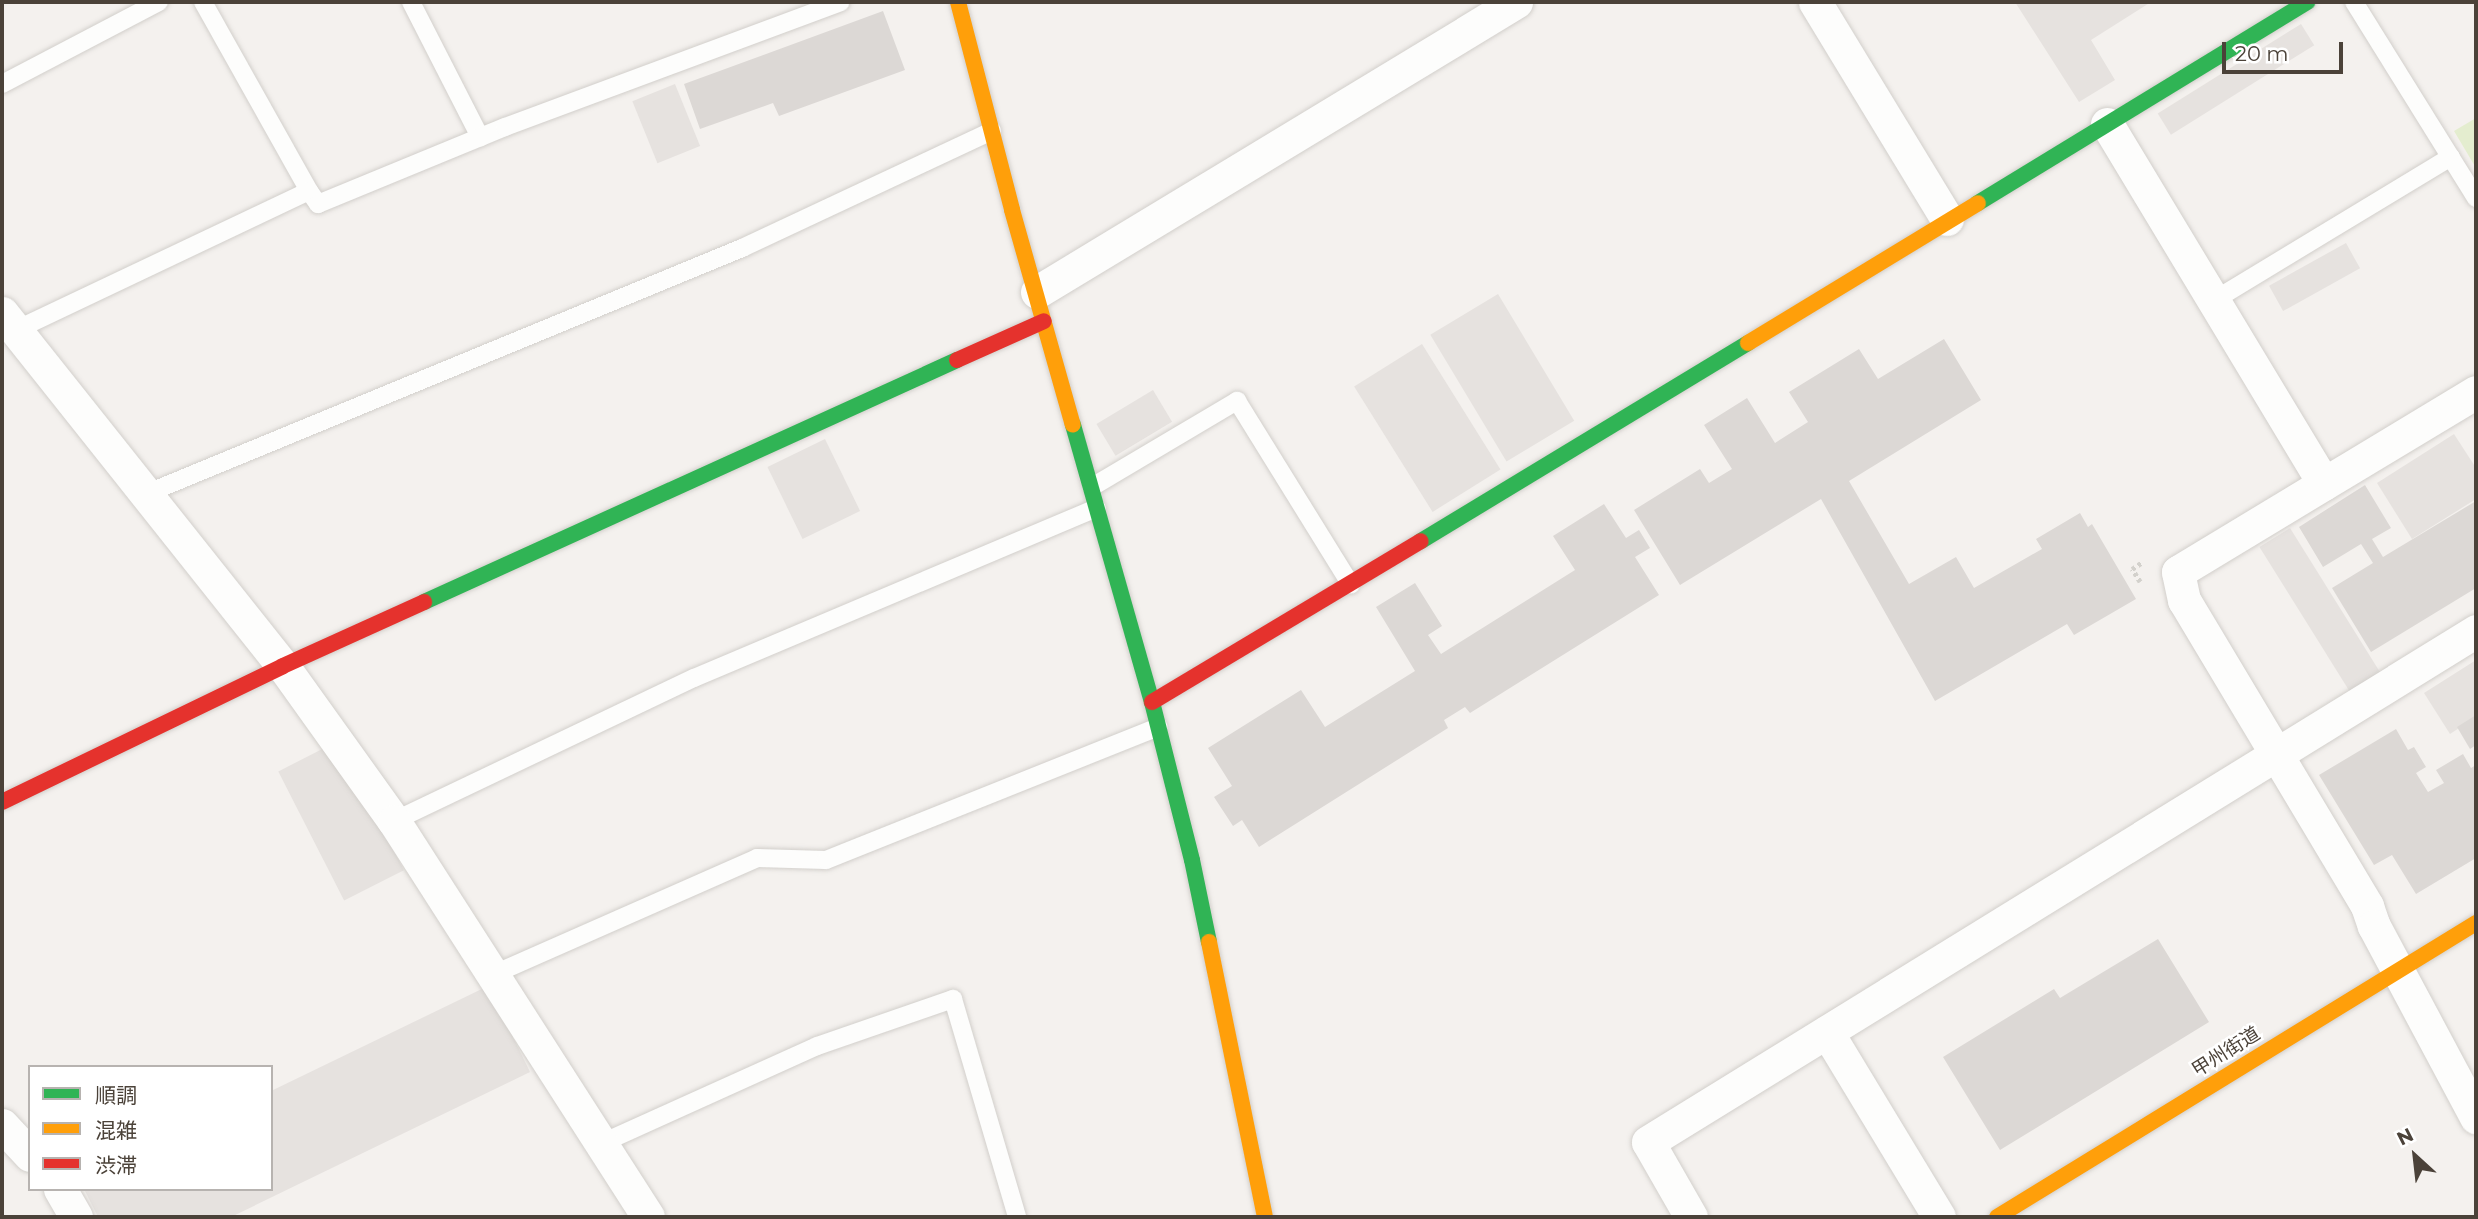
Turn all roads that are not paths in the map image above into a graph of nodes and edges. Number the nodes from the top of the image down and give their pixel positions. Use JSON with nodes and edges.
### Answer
{"nodes":[{"id":1,"x":159,"y":2,"type":"edge"},
{"id":2,"x":203,"y":2,"type":"edge"},
{"id":3,"x":411,"y":2,"type":"edge"},
{"id":4,"x":841,"y":2,"type":"edge"},
{"id":5,"x":958,"y":2,"type":"edge"},
{"id":6,"x":1516,"y":2,"type":"edge"},
{"id":7,"x":1815,"y":2,"type":"edge"},
{"id":8,"x":2307,"y":2,"type":"edge"},
{"id":9,"x":2354,"y":2,"type":"edge"},
{"id":10,"x":2,"y":84,"type":"edge"},
{"id":11,"x":2107,"y":124,"type":"junction"},
{"id":12,"x":992,"y":131,"type":"junction"},
{"id":13,"x":480,"y":137,"type":"junction"},
{"id":14,"x":2451,"y":157,"type":"junction"},
{"id":15,"x":309,"y":191,"type":"junction"},
{"id":16,"x":2476,"y":198,"type":"edge"},
{"id":17,"x":1947,"y":219,"type":"junction"},
{"id":18,"x":2213,"y":301,"type":"junction"},
{"id":19,"x":1040,"y":307,"type":"junction"},
{"id":20,"x":9,"y":321,"type":"edge"},
{"id":21,"x":2476,"y":392,"type":"edge"},
{"id":22,"x":2324,"y":484,"type":"junction"},
{"id":23,"x":1092,"y":487,"type":"junction"},
{"id":24,"x":148,"y":493,"type":"junction"},
{"id":25,"x":1097,"y":508,"type":"junction"},
{"id":26,"x":1351,"y":584,"type":"junction"},
{"id":27,"x":2476,"y":631,"type":"edge"},
{"id":28,"x":283,"y":666,"type":"junction"},
{"id":29,"x":1152,"y":702,"type":"junction"},
{"id":30,"x":1158,"y":727,"type":"junction"},
{"id":31,"x":2278,"y":753,"type":"junction"},
{"id":32,"x":2,"y":802,"type":"edge"},
{"id":33,"x":394,"y":821,"type":"junction"},
{"id":34,"x":2476,"y":923,"type":"edge"},
{"id":35,"x":2398,"y":970,"type":"junction"},
{"id":36,"x":492,"y":975,"type":"junction"},
{"id":37,"x":1827,"y":1032,"type":"junction"},
{"id":38,"x":2476,"y":1118,"type":"edge"},
{"id":39,"x":2,"y":1125,"type":"edge"},
{"id":40,"x":600,"y":1144,"type":"junction"},
{"id":41,"x":28,"y":1153,"type":"edge"},
{"id":42,"x":62,"y":1191,"type":"edge"},
{"id":43,"x":76,"y":1217,"type":"edge"},
{"id":44,"x":648,"y":1217,"type":"edge"},
{"id":45,"x":1017,"y":1217,"type":"edge"},
{"id":46,"x":1265,"y":1217,"type":"edge"},
{"id":47,"x":1691,"y":1217,"type":"edge"},
{"id":48,"x":1938,"y":1217,"type":"edge"},
{"id":49,"x":1997,"y":1217,"type":"edge"}],
"edges":[{"from":1,"to":10,"type":"lane"},
{"from":2,"to":15,"type":"lane"},
{"from":3,"to":13,"type":"lane"},
{"from":4,"to":13,"type":"lane"},
{"from":5,"to":12,"type":"main road"},
{"from":6,"to":19,"type":"street"},
{"from":7,"to":17,"type":"street"},
{"from":8,"to":11,"type":"main road"},
{"from":9,"to":14,"type":"lane"},
{"from":11,"to":17,"type":"main road"},
{"from":11,"to":18,"type":"street"},
{"from":12,"to":19,"type":"main road"},
{"from":12,"to":24,"type":"lane"},
{"from":13,"to":15,"type":"lane"},
{"from":14,"to":16,"type":"lane"},
{"from":14,"to":18,"type":"lane"},
{"from":15,"to":20,"type":"lane"},
{"from":17,"to":26,"type":"main road"},
{"from":18,"to":22,"type":"street"},
{"from":19,"to":23,"type":"main road"},
{"from":19,"to":28,"type":"main road"},
{"from":20,"to":24,"type":"street"},
{"from":21,"to":22,"type":"street"},
{"from":22,"to":31,"type":"street"},
{"from":23,"to":25,"type":"main road"},
{"from":23,"to":26,"type":"lane"},
{"from":24,"to":28,"type":"street"},
{"from":25,"to":29,"type":"main road"},
{"from":25,"to":33,"type":"lane"},
{"from":26,"to":29,"type":"main road"},
{"from":27,"to":31,"type":"street"},
{"from":28,"to":32,"type":"main road"},
{"from":28,"to":33,"type":"street"},
{"from":29,"to":30,"type":"main road"},
{"from":30,"to":36,"type":"lane"},
{"from":30,"to":46,"type":"main road"},
{"from":31,"to":35,"type":"street"},
{"from":31,"to":37,"type":"street"},
{"from":33,"to":36,"type":"street"},
{"from":34,"to":35,"type":"main road","name":"甲州街道"},
{"from":35,"to":38,"type":"street"},
{"from":35,"to":49,"type":"main road","name":"甲州街道"},
{"from":36,"to":40,"type":"street"},
{"from":37,"to":47,"type":"street"},
{"from":37,"to":48,"type":"street"},
{"from":39,"to":41,"type":"street"},
{"from":40,"to":44,"type":"street"},
{"from":40,"to":45,"type":"lane"},
{"from":42,"to":43,"type":"street"}]}
